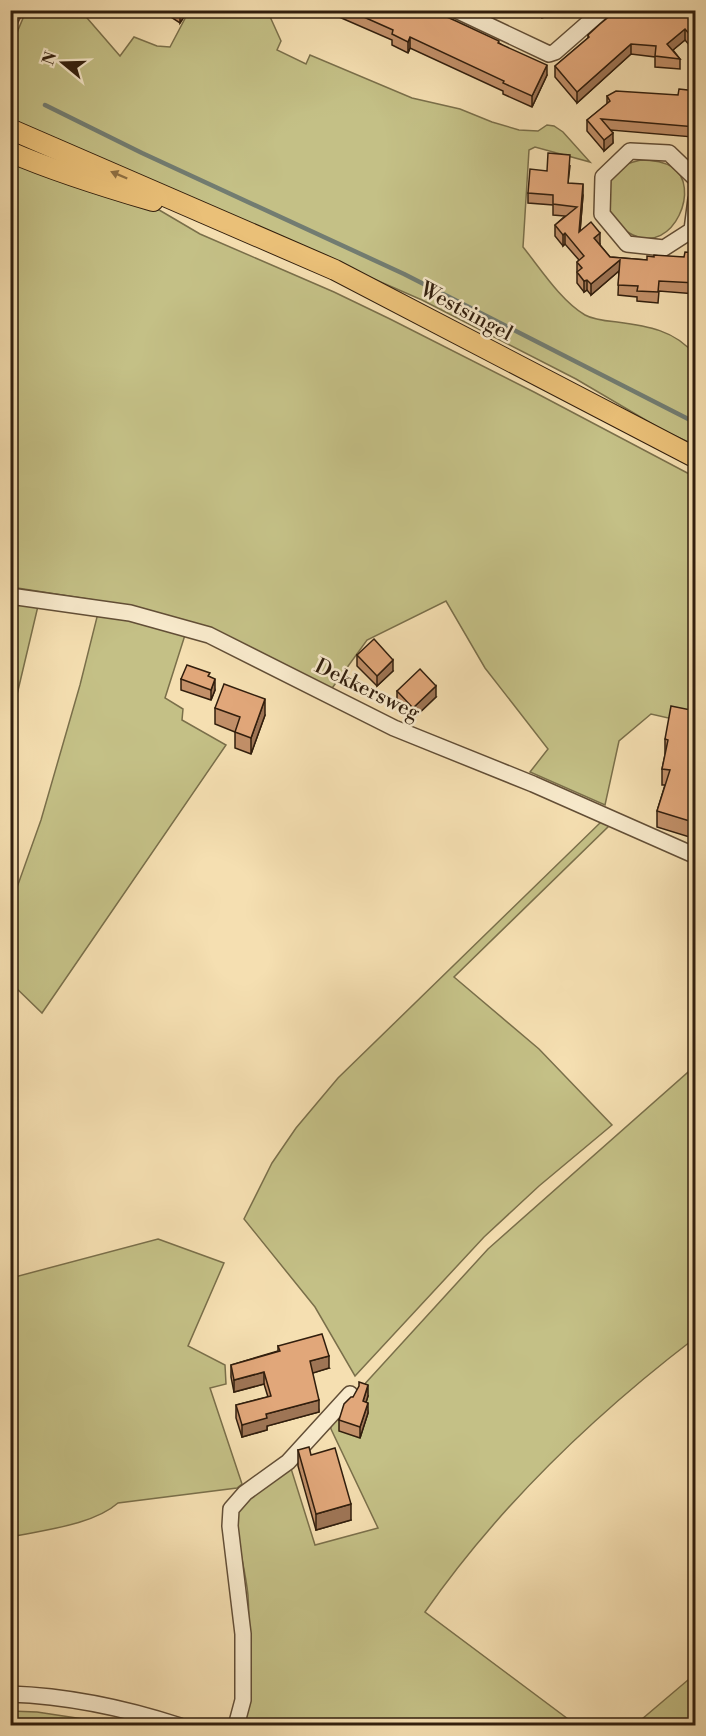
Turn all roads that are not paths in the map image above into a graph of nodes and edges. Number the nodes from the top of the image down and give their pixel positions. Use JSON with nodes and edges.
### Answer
{"nodes":[{"id":1,"x":15,"y":10,"type":"edge"},
{"id":2,"x":456,"y":10,"type":"edge"},
{"id":3,"x":603,"y":10,"type":"edge"},
{"id":4,"x":10,"y":20,"type":"edge"},
{"id":5,"x":10,"y":129,"type":"edge"},
{"id":6,"x":10,"y":152,"type":"edge"},
{"id":7,"x":696,"y":179,"type":"edge"},
{"id":8,"x":696,"y":199,"type":"edge"},
{"id":9,"x":211,"y":216,"type":"junction"},
{"id":10,"x":694,"y":232,"type":"edge"},
{"id":11,"x":696,"y":458,"type":"edge"},
{"id":12,"x":10,"y":596,"type":"edge"},
{"id":13,"x":696,"y":856,"type":"edge"},
{"id":14,"x":350,"y":1394,"type":"dead end"},
{"id":15,"x":10,"y":1694,"type":"edge"},
{"id":16,"x":180,"y":1725,"type":"edge"},
{"id":17,"x":236,"y":1725,"type":"edge"}],
"edges":[{"from":1,"to":4,"type":"street"},
{"from":2,"to":3,"type":"street"},
{"from":9,"to":5,"type":"main road","name":"Westsingel","one_way":true},
{"from":6,"to":9,"type":"main road","name":"Westsingel"},
{"from":7,"to":10,"type":"street"},
{"from":8,"to":10,"type":"street"},
{"from":9,"to":11,"type":"main road","name":"Westsingel"},
{"from":12,"to":13,"type":"street","name":"Dekkersweg"},
{"from":14,"to":17,"type":"street"},
{"from":15,"to":16,"type":"street"}]}
